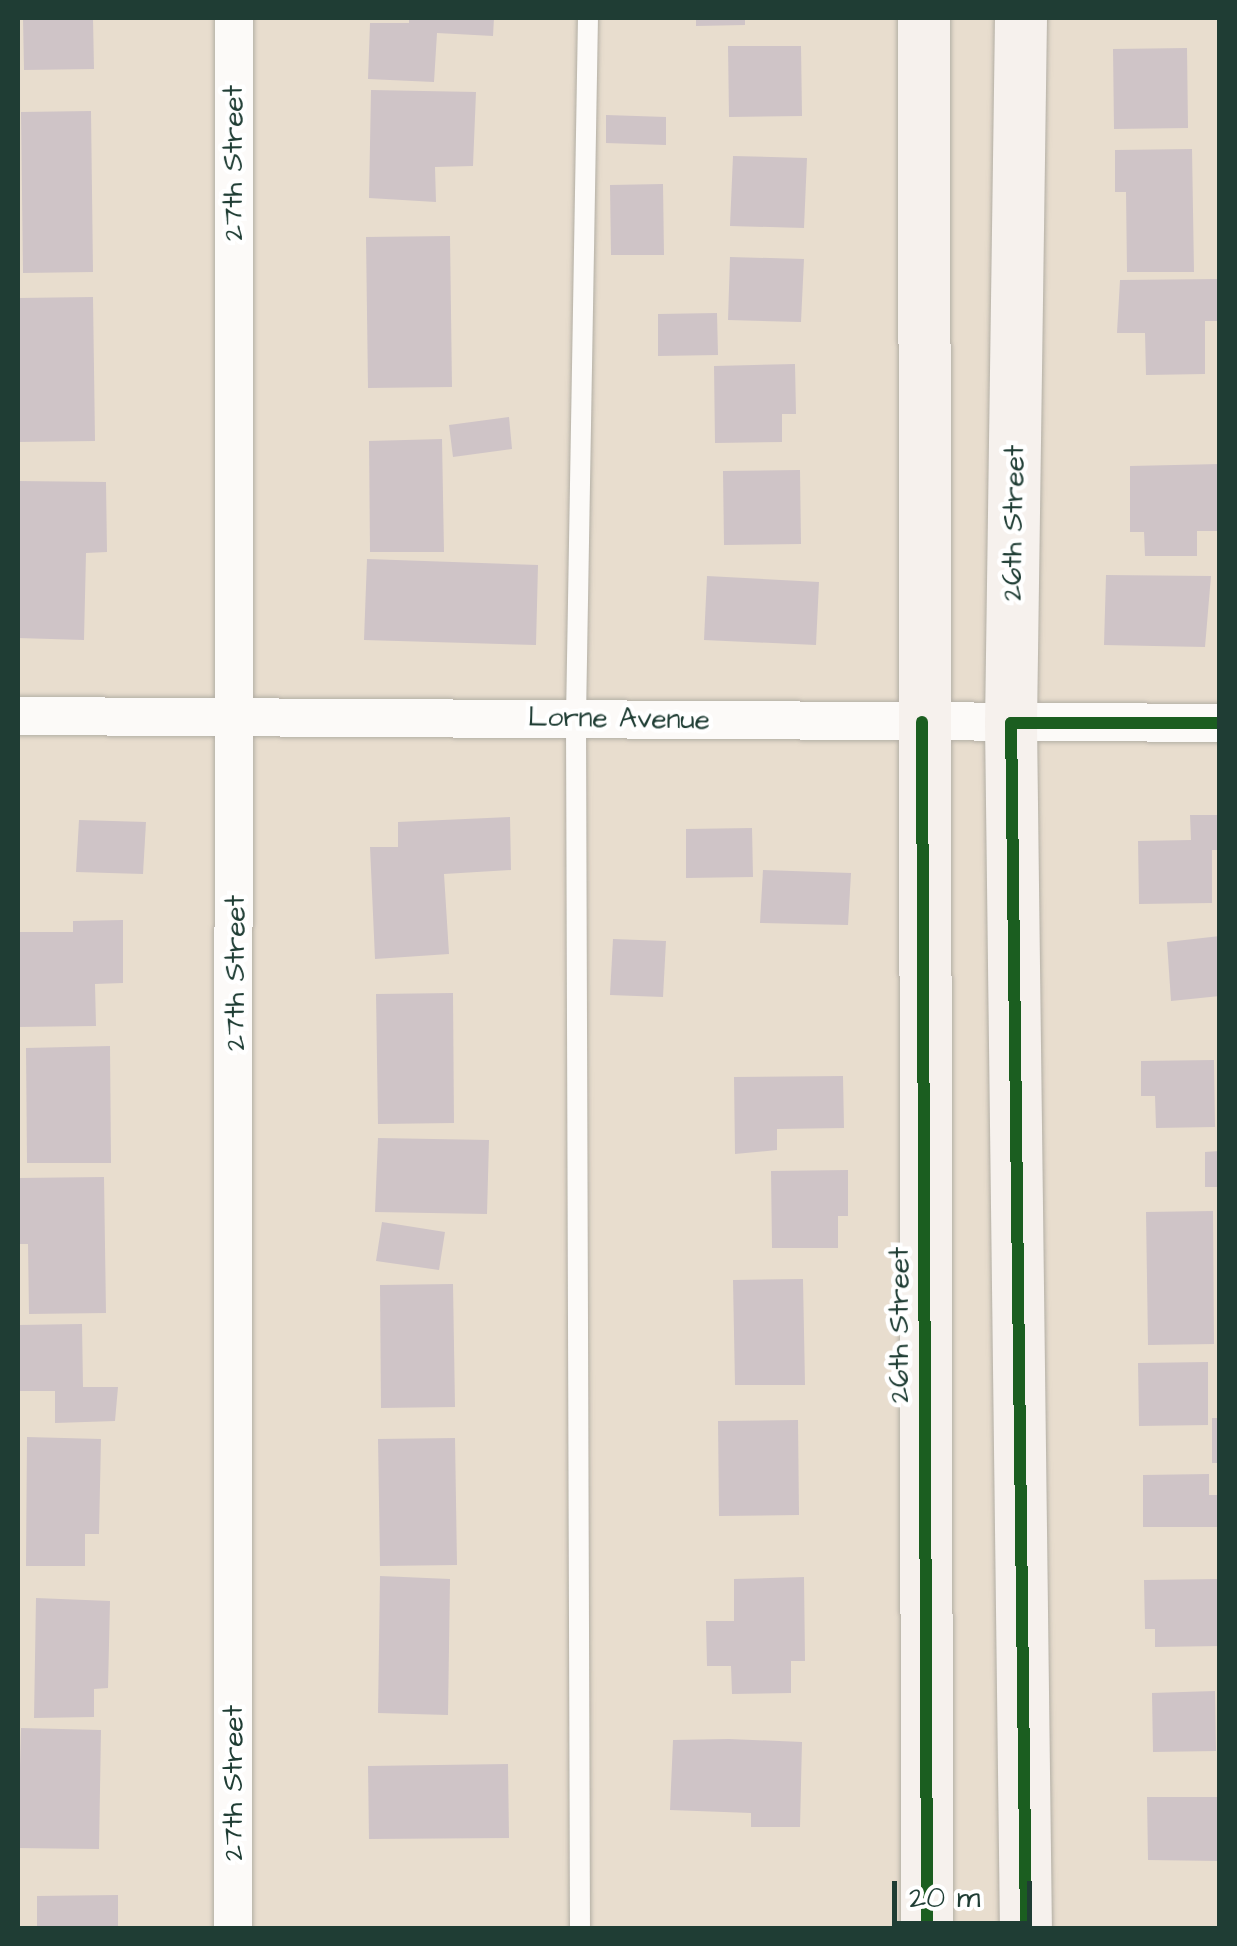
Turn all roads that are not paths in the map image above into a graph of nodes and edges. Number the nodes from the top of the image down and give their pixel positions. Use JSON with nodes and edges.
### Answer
{"nodes":[{"id":1,"x":234,"y":18,"type":"edge"},
{"id":2,"x":588,"y":18,"type":"edge"},
{"id":3,"x":924,"y":18,"type":"edge"},
{"id":4,"x":1021,"y":18,"type":"edge"},
{"id":5,"x":236,"y":715,"type":"junction"},
{"id":6,"x":18,"y":716,"type":"edge"},
{"id":7,"x":576,"y":718,"type":"junction"},
{"id":8,"x":922,"y":722,"type":"junction"},
{"id":9,"x":1011,"y":723,"type":"junction"},
{"id":10,"x":1220,"y":723,"type":"edge"},
{"id":11,"x":234,"y":1928,"type":"edge"},
{"id":12,"x":580,"y":1928,"type":"edge"},
{"id":13,"x":928,"y":1928,"type":"edge"},
{"id":14,"x":1026,"y":1928,"type":"edge"}],
"edges":[{"from":1,"to":5,"type":"street","name":"27th Street"},
{"from":2,"to":7,"type":"lane"},
{"from":3,"to":8,"type":"street","name":"26th Street"},
{"from":4,"to":9,"type":"street","name":"26th Street"},
{"from":5,"to":6,"type":"street","name":"Lorne Avenue"},
{"from":5,"to":7,"type":"street","name":"Lorne Avenue"},
{"from":5,"to":11,"type":"street","name":"27th Street"},
{"from":7,"to":8,"type":"street","name":"Lorne Avenue"},
{"from":7,"to":12,"type":"lane"},
{"from":8,"to":9,"type":"street","name":"Lorne Avenue"},
{"from":8,"to":13,"type":"street","name":"26th Street"},
{"from":9,"to":10,"type":"street","name":"Lorne Avenue"},
{"from":9,"to":14,"type":"street","name":"26th Street"}]}
